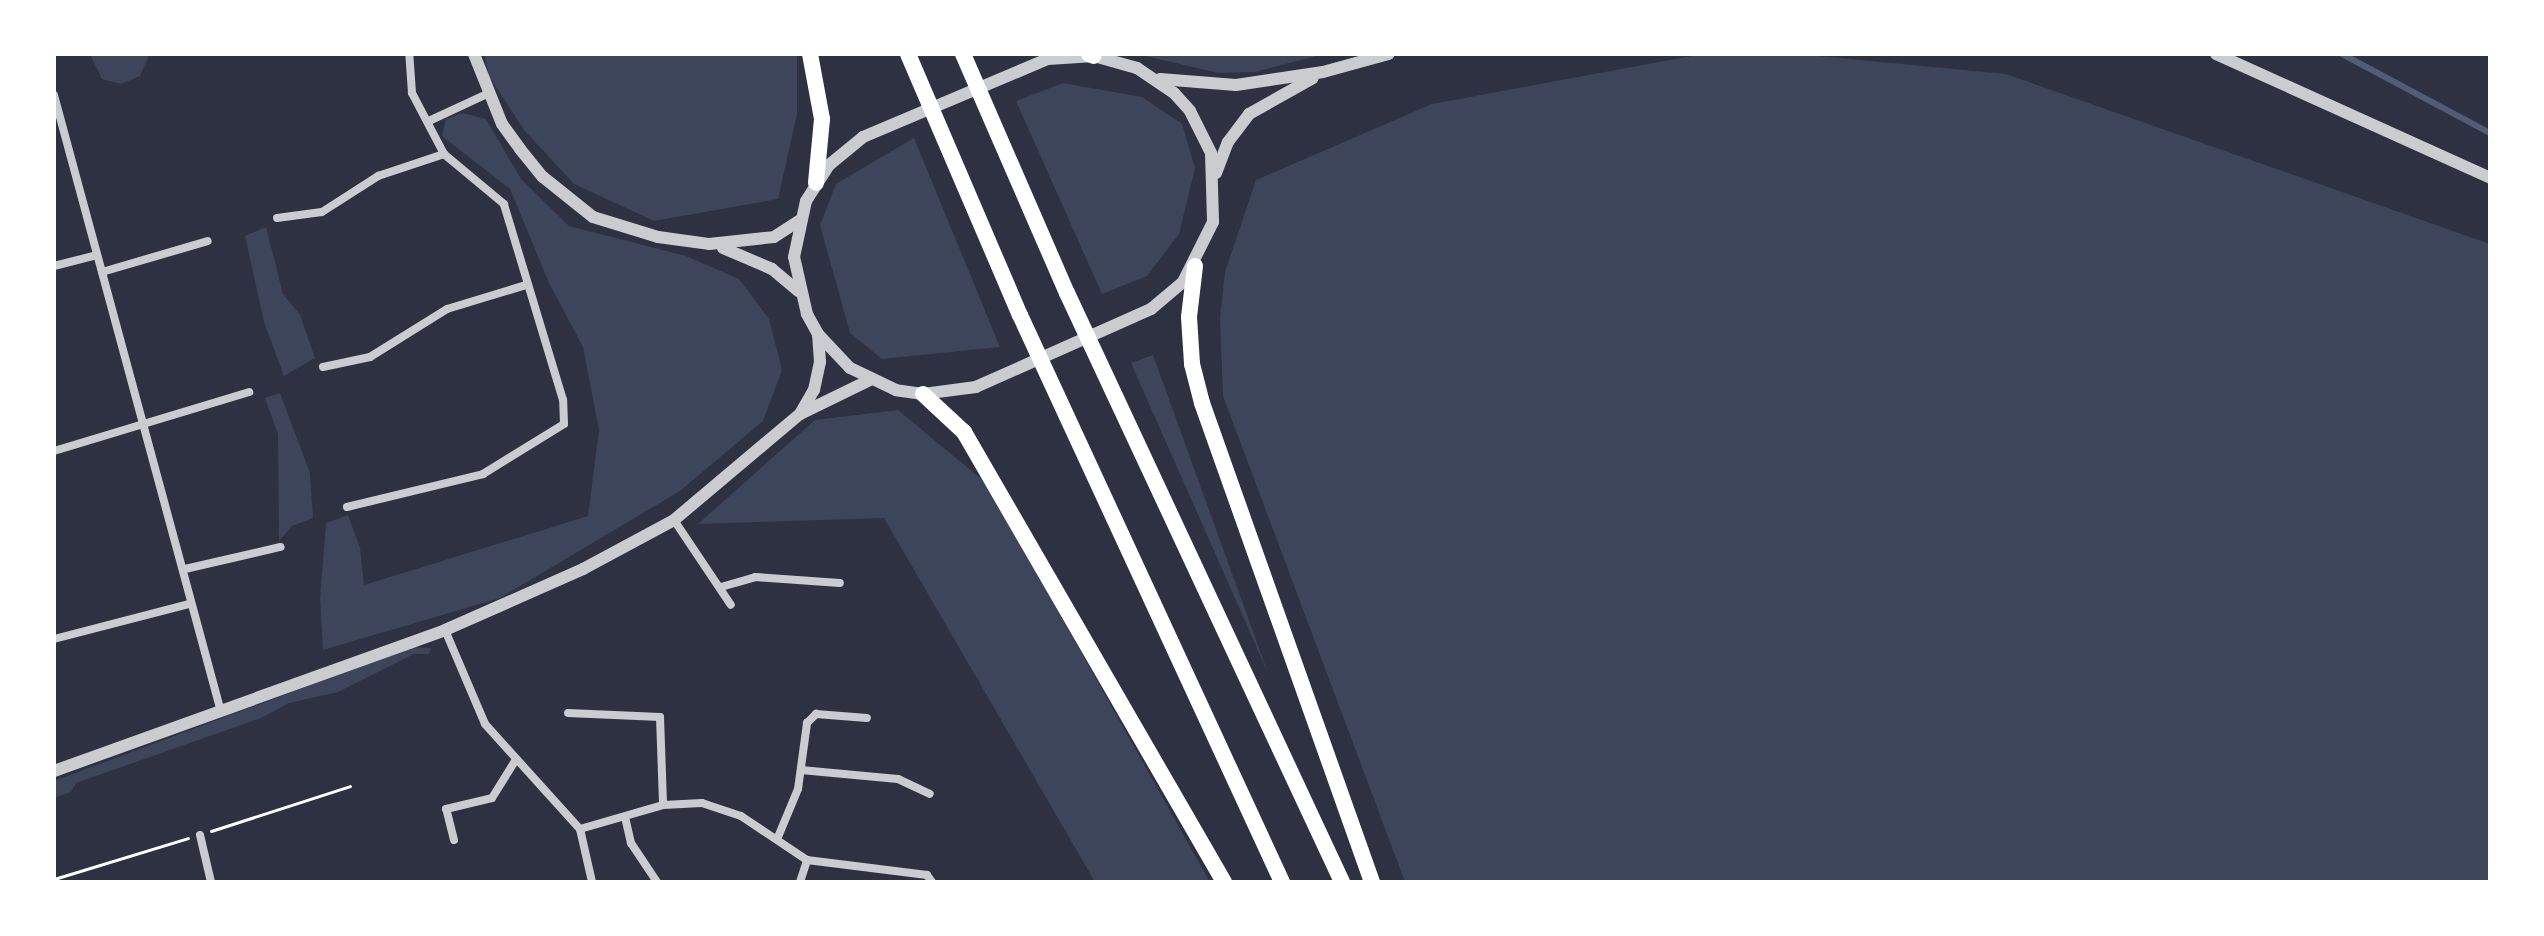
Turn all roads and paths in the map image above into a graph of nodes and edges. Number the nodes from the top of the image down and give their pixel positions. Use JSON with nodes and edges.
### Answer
{"nodes":[{"id":1,"x":409,"y":54,"type":"edge"},
{"id":2,"x":474,"y":54,"type":"edge"},
{"id":3,"x":810,"y":54,"type":"edge"},
{"id":4,"x":908,"y":54,"type":"edge"},
{"id":5,"x":963,"y":54,"type":"edge"},
{"id":6,"x":1389,"y":54,"type":"edge"},
{"id":7,"x":2216,"y":54,"type":"edge"},
{"id":8,"x":1092,"y":55,"type":"edge"},
{"id":9,"x":1323,"y":72,"type":"junction"},
{"id":10,"x":1156,"y":78,"type":"junction"},
{"id":11,"x":487,"y":94,"type":"junction"},
{"id":12,"x":54,"y":95,"type":"edge"},
{"id":13,"x":431,"y":120,"type":"junction"},
{"id":14,"x":444,"y":154,"type":"junction"},
{"id":15,"x":1215,"y":175,"type":"junction"},
{"id":16,"x":2490,"y":178,"type":"edge"},
{"id":17,"x":816,"y":183,"type":"junction"},
{"id":18,"x":277,"y":218,"type":"dead end"},
{"id":19,"x":799,"y":221,"type":"junction"},
{"id":20,"x":208,"y":241,"type":"dead end"},
{"id":21,"x":709,"y":244,"type":"junction"},
{"id":22,"x":97,"y":255,"type":"junction"},
{"id":23,"x":54,"y":266,"type":"edge"},
{"id":24,"x":1195,"y":266,"type":"junction"},
{"id":25,"x":102,"y":272,"type":"junction"},
{"id":26,"x":526,"y":285,"type":"junction"},
{"id":27,"x":799,"y":292,"type":"junction"},
{"id":28,"x":818,"y":334,"type":"junction"},
{"id":29,"x":323,"y":367,"type":"dead end"},
{"id":30,"x":870,"y":380,"type":"junction"},
{"id":31,"x":249,"y":392,"type":"dead end"},
{"id":32,"x":923,"y":394,"type":"junction"},
{"id":33,"x":800,"y":414,"type":"junction"},
{"id":34,"x":144,"y":425,"type":"junction"},
{"id":35,"x":54,"y":451,"type":"edge"},
{"id":36,"x":347,"y":507,"type":"dead end"},
{"id":37,"x":674,"y":520,"type":"junction"},
{"id":38,"x":280,"y":547,"type":"dead end"},
{"id":39,"x":185,"y":569,"type":"junction"},
{"id":40,"x":840,"y":583,"type":"dead end"},
{"id":41,"x":721,"y":587,"type":"junction"},
{"id":42,"x":189,"y":604,"type":"junction"},
{"id":43,"x":731,"y":605,"type":"dead end"},
{"id":44,"x":445,"y":630,"type":"junction"},
{"id":45,"x":54,"y":639,"type":"edge"},
{"id":46,"x":221,"y":712,"type":"junction"},
{"id":47,"x":568,"y":713,"type":"dead end"},
{"id":48,"x":867,"y":718,"type":"dead end"},
{"id":49,"x":515,"y":761,"type":"junction"},
{"id":50,"x":801,"y":770,"type":"junction"},
{"id":51,"x":54,"y":771,"type":"edge"},
{"id":52,"x":930,"y":794,"type":"dead end"},
{"id":53,"x":663,"y":805,"type":"junction"},
{"id":54,"x":625,"y":817,"type":"junction"},
{"id":55,"x":580,"y":829,"type":"junction"},
{"id":56,"x":200,"y":835,"type":"dead end"},
{"id":57,"x":778,"y":837,"type":"junction"},
{"id":58,"x":454,"y":840,"type":"dead end"},
{"id":59,"x":807,"y":860,"type":"junction"},
{"id":60,"x":211,"y":882,"type":"edge"},
{"id":61,"x":592,"y":882,"type":"edge"},
{"id":62,"x":657,"y":882,"type":"edge"},
{"id":63,"x":800,"y":882,"type":"edge"},
{"id":64,"x":932,"y":882,"type":"edge"},
{"id":65,"x":1224,"y":882,"type":"edge"},
{"id":66,"x":1282,"y":882,"type":"edge"},
{"id":67,"x":1342,"y":882,"type":"edge"},
{"id":68,"x":1372,"y":882,"type":"edge"}],
"edges":[{"from":1,"to":13,"type":"street"},
{"from":2,"to":11,"type":"street"},
{"from":3,"to":17,"type":"highway"},
{"from":4,"to":66,"type":"highway"},
{"from":5,"to":67,"type":"highway"},
{"from":6,"to":9,"type":"street"},
{"from":7,"to":16,"type":"street"},
{"from":8,"to":10,"type":"street"},
{"from":8,"to":17,"type":"street"},
{"from":9,"to":10,"type":"street"},
{"from":9,"to":15,"type":"street"},
{"from":10,"to":15,"type":"street"},
{"from":11,"to":13,"type":"street"},
{"from":11,"to":21,"type":"street"},
{"from":12,"to":22,"type":"street"},
{"from":13,"to":14,"type":"street"},
{"from":14,"to":18,"type":"street"},
{"from":14,"to":26,"type":"street"},
{"from":15,"to":24,"type":"street"},
{"from":17,"to":19,"type":"street"},
{"from":19,"to":21,"type":"street"},
{"from":19,"to":27,"type":"street"},
{"from":20,"to":25,"type":"street"},
{"from":21,"to":27,"type":"street"},
{"from":22,"to":23,"type":"street"},
{"from":22,"to":25,"type":"street"},
{"from":24,"to":32,"type":"street"},
{"from":24,"to":68,"type":"highway"},
{"from":25,"to":34,"type":"street"},
{"from":26,"to":29,"type":"street"},
{"from":26,"to":36,"type":"street"},
{"from":27,"to":28,"type":"street"},
{"from":28,"to":30,"type":"street"},
{"from":28,"to":33,"type":"street"},
{"from":30,"to":32,"type":"street"},
{"from":30,"to":33,"type":"street"},
{"from":31,"to":34,"type":"street"},
{"from":32,"to":65,"type":"highway"},
{"from":33,"to":37,"type":"street"},
{"from":34,"to":35,"type":"street"},
{"from":34,"to":39,"type":"street"},
{"from":37,"to":41,"type":"street"},
{"from":37,"to":44,"type":"street"},
{"from":38,"to":39,"type":"street"},
{"from":39,"to":42,"type":"street"},
{"from":40,"to":41,"type":"street"},
{"from":41,"to":43,"type":"street"},
{"from":42,"to":45,"type":"street"},
{"from":42,"to":46,"type":"street"},
{"from":44,"to":46,"type":"street"},
{"from":44,"to":49,"type":"street"},
{"from":46,"to":51,"type":"street"},
{"from":47,"to":53,"type":"street"},
{"from":48,"to":50,"type":"street"},
{"from":49,"to":55,"type":"street"},
{"from":49,"to":58,"type":"street"},
{"from":50,"to":52,"type":"street"},
{"from":50,"to":57,"type":"street"},
{"from":53,"to":54,"type":"street"},
{"from":53,"to":57,"type":"street"},
{"from":54,"to":55,"type":"street"},
{"from":54,"to":62,"type":"street"},
{"from":55,"to":61,"type":"street"},
{"from":56,"to":60,"type":"street"},
{"from":57,"to":59,"type":"street"},
{"from":59,"to":63,"type":"street"},
{"from":59,"to":64,"type":"street"}]}
